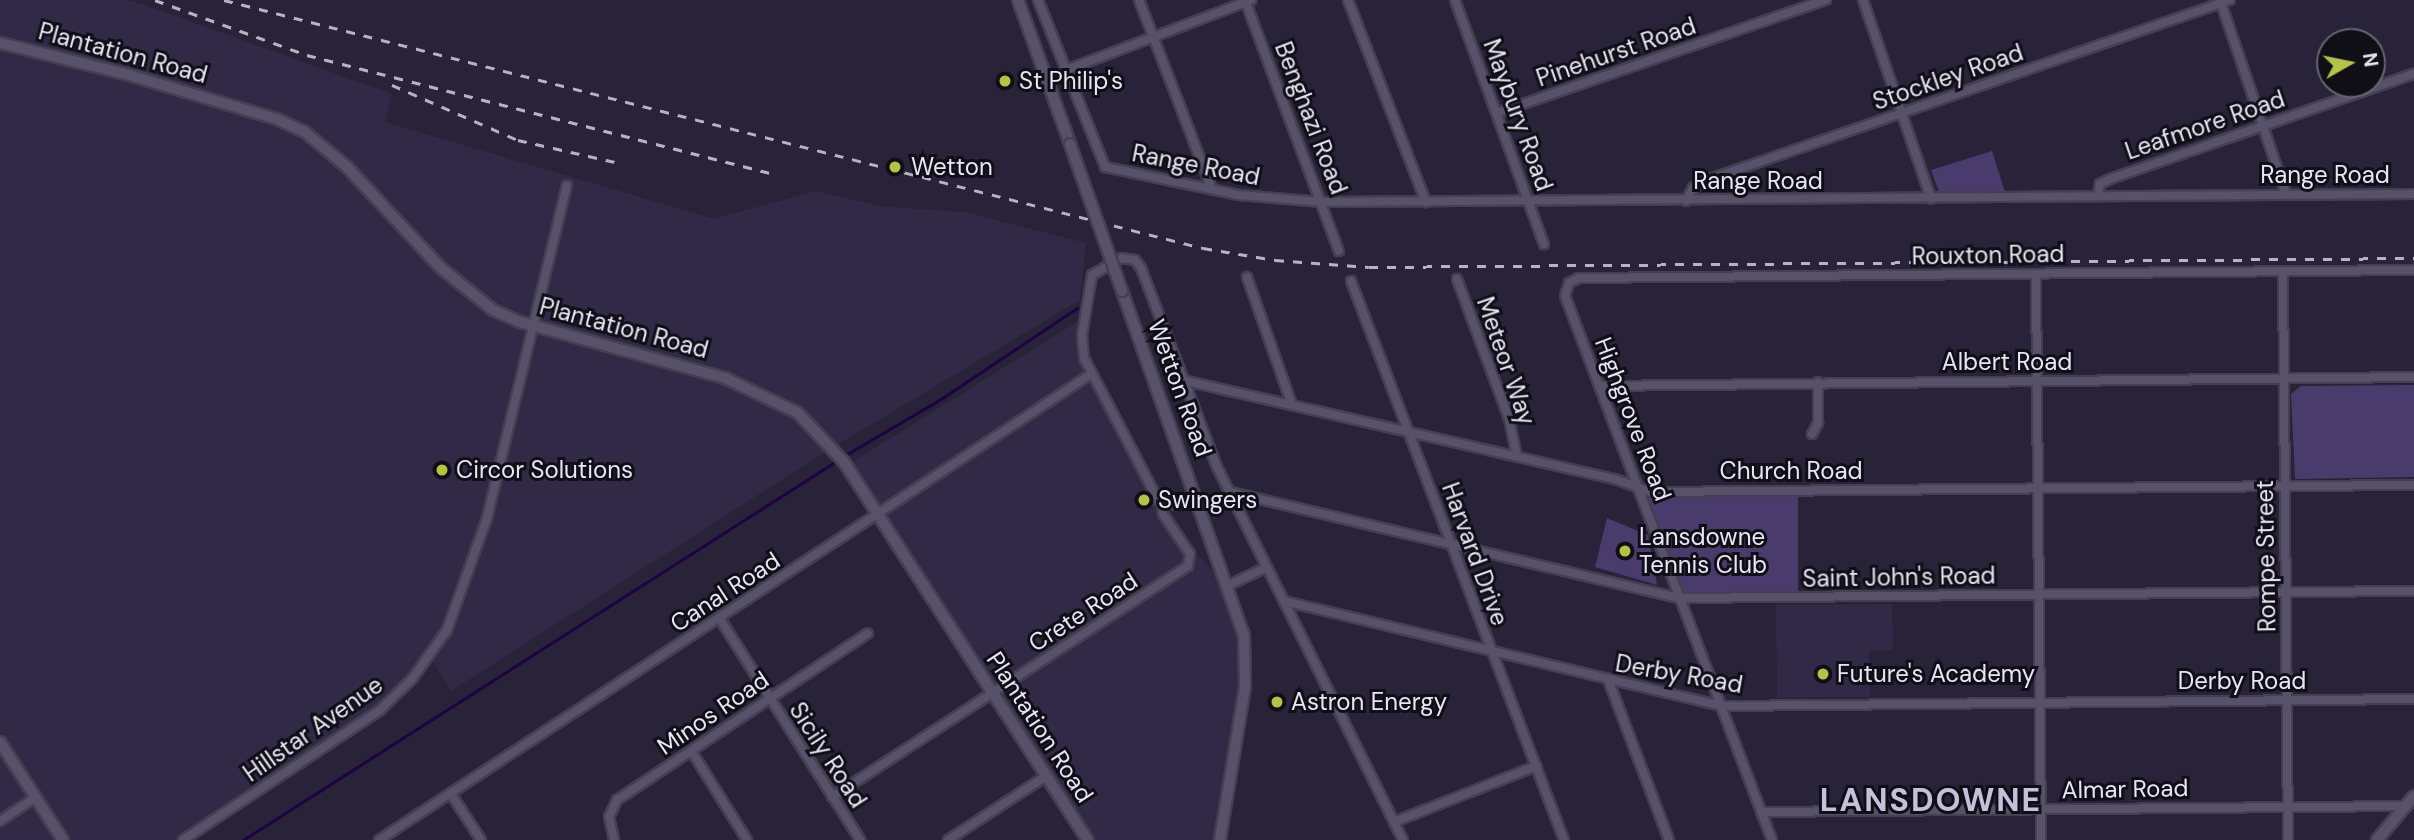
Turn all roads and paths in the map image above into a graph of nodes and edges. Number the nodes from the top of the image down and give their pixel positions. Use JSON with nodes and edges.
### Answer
{"nodes":[{"id":1,"x":1018,"y":0,"type":"edge"},
{"id":2,"x":1038,"y":0,"type":"edge"},
{"id":3,"x":1139,"y":0,"type":"edge"},
{"id":4,"x":1348,"y":0,"type":"edge"},
{"id":5,"x":1455,"y":0,"type":"edge"},
{"id":6,"x":1826,"y":0,"type":"edge"},
{"id":7,"x":1863,"y":0,"type":"edge"},
{"id":8,"x":2230,"y":0,"type":"edge"},
{"id":9,"x":1248,"y":1,"type":"edge"},
{"id":10,"x":2221,"y":2,"type":"edge"},
{"id":11,"x":1154,"y":38,"type":"junction"},
{"id":12,"x":0,"y":43,"type":"edge"},
{"id":13,"x":1066,"y":70,"type":"junction"},
{"id":14,"x":2414,"y":74,"type":"edge"},
{"id":15,"x":1497,"y":113,"type":"junction"},
{"id":16,"x":1903,"y":113,"type":"junction"},
{"id":17,"x":2266,"y":124,"type":"junction"},
{"id":18,"x":567,"y":186,"type":"dead end"},
{"id":19,"x":1212,"y":189,"type":"junction"},
{"id":20,"x":2286,"y":194,"type":"junction"},
{"id":21,"x":2414,"y":194,"type":"edge"},
{"id":22,"x":2098,"y":196,"type":"junction"},
{"id":23,"x":1931,"y":199,"type":"junction"},
{"id":24,"x":1530,"y":201,"type":"junction"},
{"id":25,"x":1686,"y":201,"type":"junction"},
{"id":26,"x":1322,"y":202,"type":"junction"},
{"id":27,"x":1426,"y":202,"type":"junction"},
{"id":28,"x":1544,"y":244,"type":"dead end"},
{"id":29,"x":1339,"y":251,"type":"dead end"},
{"id":30,"x":2414,"y":270,"type":"edge"},
{"id":31,"x":2283,"y":271,"type":"junction"},
{"id":32,"x":2036,"y":274,"type":"junction"},
{"id":33,"x":1247,"y":277,"type":"dead end"},
{"id":34,"x":1457,"y":279,"type":"dead end"},
{"id":35,"x":1351,"y":281,"type":"dead end"},
{"id":36,"x":1566,"y":287,"type":"joint"},
{"id":37,"x":533,"y":325,"type":"junction"},
{"id":38,"x":1091,"y":374,"type":"junction"},
{"id":39,"x":2414,"y":377,"type":"edge"},
{"id":40,"x":2284,"y":378,"type":"junction"},
{"id":41,"x":1182,"y":380,"type":"junction"},
{"id":42,"x":2036,"y":382,"type":"junction"},
{"id":43,"x":1818,"y":383,"type":"junction"},
{"id":44,"x":1600,"y":386,"type":"junction"},
{"id":45,"x":1291,"y":402,"type":"junction"},
{"id":46,"x":1409,"y":430,"type":"junction"},
{"id":47,"x":1812,"y":434,"type":"dead end"},
{"id":48,"x":1517,"y":456,"type":"junction"},
{"id":49,"x":2284,"y":485,"type":"junction"},
{"id":50,"x":2414,"y":485,"type":"edge"},
{"id":51,"x":2038,"y":488,"type":"junction"},
{"id":52,"x":1639,"y":489,"type":"junction"},
{"id":53,"x":1230,"y":492,"type":"junction"},
{"id":54,"x":1197,"y":498,"type":"junction"},
{"id":55,"x":1162,"y":503,"type":"junction"},
{"id":56,"x":878,"y":514,"type":"junction"},
{"id":57,"x":1450,"y":543,"type":"junction"},
{"id":58,"x":1267,"y":567,"type":"junction"},
{"id":59,"x":1227,"y":586,"type":"junction"},
{"id":60,"x":2414,"y":591,"type":"edge"},
{"id":61,"x":2286,"y":592,"type":"junction"},
{"id":62,"x":2039,"y":595,"type":"junction"},
{"id":63,"x":1679,"y":598,"type":"junction"},
{"id":64,"x":1284,"y":601,"type":"junction"},
{"id":65,"x":720,"y":619,"type":"junction"},
{"id":66,"x":868,"y":633,"type":"dead end"},
{"id":67,"x":1490,"y":651,"type":"junction"},
{"id":68,"x":1609,"y":682,"type":"junction"},
{"id":69,"x":993,"y":693,"type":"junction"},
{"id":70,"x":769,"y":698,"type":"junction"},
{"id":71,"x":2414,"y":699,"type":"edge"},
{"id":72,"x":2287,"y":700,"type":"junction"},
{"id":73,"x":2040,"y":701,"type":"junction"},
{"id":74,"x":1723,"y":706,"type":"junction"},
{"id":75,"x":0,"y":742,"type":"edge"},
{"id":76,"x":692,"y":752,"type":"junction"},
{"id":77,"x":1536,"y":766,"type":"junction"},
{"id":78,"x":1046,"y":776,"type":"junction"},
{"id":79,"x":451,"y":794,"type":"junction"},
{"id":80,"x":2414,"y":796,"type":"edge"},
{"id":81,"x":36,"y":797,"type":"junction"},
{"id":82,"x":832,"y":797,"type":"junction"},
{"id":83,"x":2288,"y":806,"type":"junction"},
{"id":84,"x":2405,"y":806,"type":"junction"},
{"id":85,"x":2041,"y":809,"type":"junction"},
{"id":86,"x":1761,"y":812,"type":"junction"},
{"id":87,"x":0,"y":821,"type":"edge"},
{"id":88,"x":1394,"y":822,"type":"junction"},
{"id":89,"x":63,"y":840,"type":"edge"},
{"id":90,"x":183,"y":840,"type":"edge"},
{"id":91,"x":379,"y":840,"type":"edge"},
{"id":92,"x":481,"y":840,"type":"edge"},
{"id":93,"x":614,"y":840,"type":"edge"},
{"id":94,"x":747,"y":840,"type":"edge"},
{"id":95,"x":860,"y":840,"type":"edge"},
{"id":96,"x":948,"y":840,"type":"edge"},
{"id":97,"x":1088,"y":840,"type":"edge"},
{"id":98,"x":1220,"y":840,"type":"edge"},
{"id":99,"x":1403,"y":840,"type":"edge"},
{"id":100,"x":1564,"y":840,"type":"edge"},
{"id":101,"x":1669,"y":840,"type":"edge"},
{"id":102,"x":1772,"y":840,"type":"edge"},
{"id":103,"x":2041,"y":840,"type":"edge"},
{"id":104,"x":2288,"y":840,"type":"edge"},
{"id":105,"x":2377,"y":840,"type":"edge"}],
"edges":[{"from":1,"to":54,"type":"main road","name":"Wetton Road","bridge":true},
{"from":2,"to":13,"type":"street"},
{"from":3,"to":11,"type":"street"},
{"from":4,"to":27,"type":"street"},
{"from":5,"to":15,"type":"street","name":"Maybury Road"},
{"from":6,"to":15,"type":"street","name":"Pinehurst Road"},
{"from":7,"to":16,"type":"street"},
{"from":8,"to":10,"type":"street","name":"Stockley Road"},
{"from":9,"to":11,"type":"street"},
{"from":9,"to":26,"type":"street","name":"Benghazi Road"},
{"from":10,"to":16,"type":"street","name":"Stockley Road"},
{"from":10,"to":17,"type":"street"},
{"from":11,"to":13,"type":"street"},
{"from":11,"to":19,"type":"street"},
{"from":12,"to":37,"type":"street","name":"Plantation Road"},
{"from":13,"to":19,"type":"street","name":"Range Road"},
{"from":14,"to":17,"type":"street","name":"Leafmore Road"},
{"from":15,"to":24,"type":"street","name":"Maybury Road"},
{"from":16,"to":23,"type":"street"},
{"from":16,"to":25,"type":"street","name":"Stockley Road"},
{"from":17,"to":20,"type":"street"},
{"from":17,"to":22,"type":"street","name":"Leafmore Road"},
{"from":18,"to":37,"type":"street","name":"Hillstar Avenue"},
{"from":19,"to":26,"type":"street","name":"Range Road"},
{"from":20,"to":21,"type":"street","name":"Range Road"},
{"from":20,"to":22,"type":"street","name":"Range Road"},
{"from":22,"to":23,"type":"street","name":"Range Road"},
{"from":23,"to":25,"type":"street","name":"Range Road"},
{"from":24,"to":25,"type":"street","name":"Range Road"},
{"from":24,"to":27,"type":"street","name":"Range Road"},
{"from":24,"to":28,"type":"street","name":"Maybury Road"},
{"from":26,"to":27,"type":"street","name":"Range Road"},
{"from":26,"to":29,"type":"street","name":"Benghazi Road"},
{"from":30,"to":31,"type":"street","name":"Rouxton Road"},
{"from":31,"to":32,"type":"street","name":"Rouxton Road"},
{"from":31,"to":40,"type":"street","name":"Rompe Street"},
{"from":32,"to":36,"type":"street","name":"Rouxton Road"},
{"from":32,"to":42,"type":"street"},
{"from":33,"to":45,"type":"street"},
{"from":34,"to":48,"type":"street","name":"Meteor Way"},
{"from":35,"to":46,"type":"street","name":"Harvard Drive"},
{"from":36,"to":44,"type":"street","name":"Highgrove Road"},
{"from":37,"to":56,"type":"street","name":"Plantation Road"},
{"from":37,"to":90,"type":"street","name":"Hillstar Avenue"},
{"from":38,"to":41,"type":"street","name":"Crete Road"},
{"from":38,"to":55,"type":"street","name":"Crete Road"},
{"from":38,"to":56,"type":"street","name":"Canal Road"},
{"from":39,"to":40,"type":"street","name":"Albert Road"},
{"from":40,"to":42,"type":"street","name":"Albert Road"},
{"from":40,"to":49,"type":"street","name":"Rompe Street"},
{"from":41,"to":45,"type":"street","name":"Church Road"},
{"from":41,"to":53,"type":"street"},
{"from":42,"to":43,"type":"street","name":"Albert Road"},
{"from":42,"to":51,"type":"street"},
{"from":43,"to":44,"type":"street","name":"Albert Road"},
{"from":43,"to":47,"type":"street"},
{"from":44,"to":52,"type":"street","name":"Highgrove Road"},
{"from":45,"to":46,"type":"street","name":"Church Road"},
{"from":46,"to":48,"type":"street","name":"Church Road"},
{"from":46,"to":57,"type":"street","name":"Harvard Drive"},
{"from":48,"to":52,"type":"street","name":"Church Road"},
{"from":49,"to":50,"type":"street","name":"Church Road"},
{"from":49,"to":51,"type":"street","name":"Church Road"},
{"from":49,"to":61,"type":"street","name":"Rompe Street"},
{"from":51,"to":52,"type":"street","name":"Church Road"},
{"from":51,"to":62,"type":"street"},
{"from":52,"to":63,"type":"street","name":"Highgrove Road"},
{"from":53,"to":57,"type":"street","name":"Saint John's Road"},
{"from":53,"to":58,"type":"street"},
{"from":54,"to":55,"type":"street"},
{"from":54,"to":59,"type":"main road","name":"Wetton Road"},
{"from":55,"to":69,"type":"street","name":"Crete Road"},
{"from":56,"to":65,"type":"street","name":"Canal Road"},
{"from":56,"to":69,"type":"street","name":"Plantation Road"},
{"from":57,"to":63,"type":"street","name":"Saint John's Road"},
{"from":57,"to":67,"type":"street","name":"Harvard Drive"},
{"from":58,"to":59,"type":"street"},
{"from":58,"to":64,"type":"street"},
{"from":59,"to":98,"type":"main road","name":"Wetton Road"},
{"from":60,"to":61,"type":"street","name":"Saint John's Road"},
{"from":61,"to":62,"type":"street","name":"Saint John's Road"},
{"from":61,"to":72,"type":"street","name":"Rompe Street"},
{"from":62,"to":63,"type":"street","name":"Saint John's Road"},
{"from":62,"to":73,"type":"street"},
{"from":63,"to":74,"type":"street","name":"Highgrove Road"},
{"from":64,"to":67,"type":"street","name":"Derby Road"},
{"from":64,"to":88,"type":"street"},
{"from":65,"to":70,"type":"street","name":"Sicily Road"},
{"from":65,"to":79,"type":"street","name":"Canal Road"},
{"from":66,"to":70,"type":"street","name":"Minos Road"},
{"from":67,"to":68,"type":"street","name":"Derby Road"},
{"from":67,"to":77,"type":"street","name":"Harvard Drive"},
{"from":68,"to":74,"type":"street","name":"Derby Road"},
{"from":68,"to":101,"type":"street"},
{"from":69,"to":78,"type":"street","name":"Plantation Road"},
{"from":69,"to":82,"type":"street","name":"Crete Road"},
{"from":70,"to":76,"type":"street","name":"Minos Road"},
{"from":70,"to":82,"type":"street","name":"Sicily Road"},
{"from":71,"to":72,"type":"street","name":"Derby Road"},
{"from":72,"to":73,"type":"street","name":"Derby Road"},
{"from":72,"to":83,"type":"street","name":"Rompe Street"},
{"from":73,"to":74,"type":"street","name":"Derby Road"},
{"from":73,"to":85,"type":"street"},
{"from":74,"to":86,"type":"street","name":"Highgrove Road"},
{"from":75,"to":81,"type":"street"},
{"from":76,"to":93,"type":"street","name":"Minos Road"},
{"from":76,"to":94,"type":"street"},
{"from":77,"to":88,"type":"street"},
{"from":77,"to":100,"type":"street","name":"Harvard Drive"},
{"from":78,"to":96,"type":"street"},
{"from":78,"to":97,"type":"street","name":"Plantation Road"},
{"from":79,"to":91,"type":"street","name":"Canal Road"},
{"from":79,"to":92,"type":"street"},
{"from":80,"to":84,"type":"street"},
{"from":81,"to":87,"type":"street"},
{"from":81,"to":89,"type":"street"},
{"from":82,"to":95,"type":"street","name":"Sicily Road"},
{"from":83,"to":84,"type":"street","name":"Almar Road"},
{"from":83,"to":85,"type":"street","name":"Almar Road"},
{"from":83,"to":104,"type":"street","name":"Rompe Street"},
{"from":84,"to":105,"type":"street"},
{"from":85,"to":86,"type":"street","name":"Almar Road"},
{"from":85,"to":103,"type":"street"},
{"from":86,"to":102,"type":"street","name":"Highgrove Road"},
{"from":88,"to":99,"type":"street"}]}
